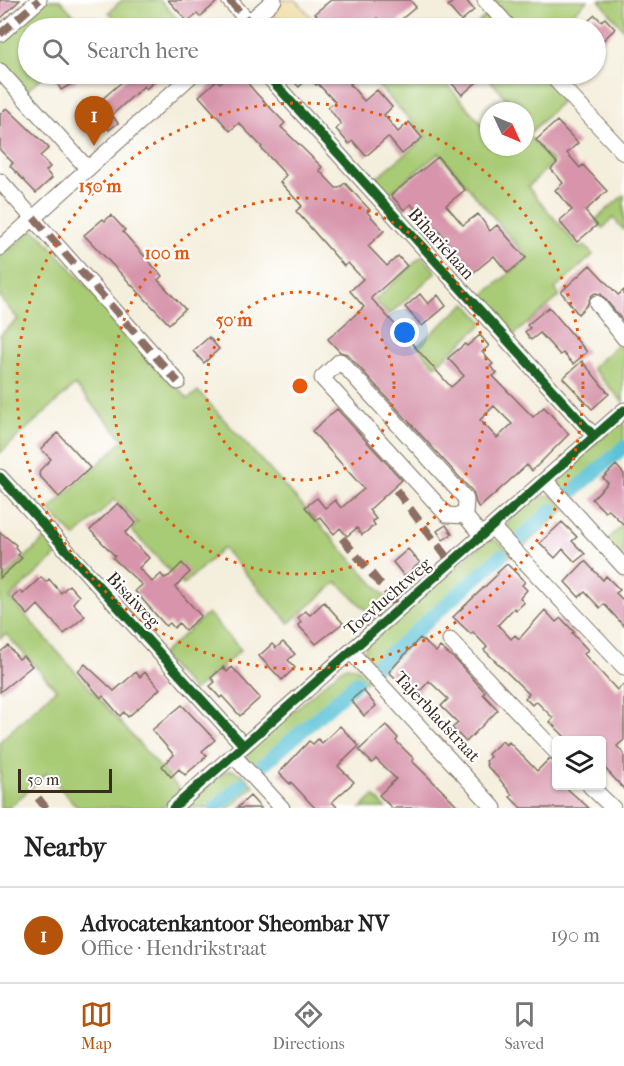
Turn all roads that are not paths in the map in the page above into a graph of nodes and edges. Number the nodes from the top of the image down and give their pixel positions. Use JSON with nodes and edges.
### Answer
{"nodes":[{"id":1,"x":39,"y":0,"type":"edge"},
{"id":2,"x":229,"y":0,"type":"edge"},
{"id":3,"x":274,"y":0,"type":"edge"},
{"id":4,"x":485,"y":0,"type":"edge"},
{"id":5,"x":18,"y":18,"type":"edge"},
{"id":6,"x":18,"y":18,"type":"edge"},
{"id":7,"x":241,"y":18,"type":"edge"},
{"id":8,"x":254,"y":18,"type":"edge"},
{"id":9,"x":501,"y":18,"type":"edge"},
{"id":10,"x":0,"y":34,"type":"edge"},
{"id":11,"x":0,"y":71,"type":"edge"},
{"id":12,"x":176,"y":84,"type":"edge"},
{"id":13,"x":275,"y":84,"type":"edge"},
{"id":14,"x":559,"y":84,"type":"edge"},
{"id":15,"x":624,"y":153,"type":"edge"},
{"id":16,"x":88,"y":169,"type":"junction"},
{"id":17,"x":0,"y":181,"type":"edge"},
{"id":18,"x":34,"y":218,"type":"junction"},
{"id":19,"x":0,"y":248,"type":"edge"},
{"id":20,"x":597,"y":303,"type":"dead end"},
{"id":21,"x":624,"y":338,"type":"edge"},
{"id":22,"x":178,"y":382,"type":"dead end"},
{"id":23,"x":624,"y":410,"type":"edge"},
{"id":24,"x":594,"y":436,"type":"junction"},
{"id":25,"x":0,"y":477,"type":"edge"},
{"id":26,"x":544,"y":480,"type":"junction"},
{"id":27,"x":465,"y":516,"type":"junction"},
{"id":28,"x":487,"y":531,"type":"junction"},
{"id":29,"x":624,"y":567,"type":"edge"},
{"id":30,"x":450,"y":640,"type":"dead end"},
{"id":31,"x":351,"y":652,"type":"junction"},
{"id":32,"x":624,"y":667,"type":"edge"},
{"id":33,"x":552,"y":748,"type":"edge"},
{"id":34,"x":238,"y":750,"type":"junction"},
{"id":35,"x":594,"y":790,"type":"edge"},
{"id":36,"x":173,"y":808,"type":"edge"},
{"id":37,"x":282,"y":808,"type":"edge"},
{"id":38,"x":494,"y":808,"type":"edge"},
{"id":39,"x":612,"y":808,"type":"edge"}],
"edges":[{"from":1,"to":6,"type":"street"},
{"from":2,"to":7,"type":"street"},
{"from":3,"to":8,"type":"street"},
{"from":4,"to":9,"type":"street"},
{"from":5,"to":10,"type":"street"},
{"from":11,"to":16,"type":"street"},
{"from":12,"to":16,"type":"street"},
{"from":13,"to":24,"type":"street","name":"Biharielaan"},
{"from":14,"to":15,"type":"street"},
{"from":16,"to":18,"type":"street"},
{"from":17,"to":18,"type":"street"},
{"from":18,"to":19,"type":"street"},
{"from":18,"to":22,"type":"street"},
{"from":20,"to":21,"type":"street"},
{"from":23,"to":24,"type":"street","name":"Toevluchtweg"},
{"from":24,"to":26,"type":"street","name":"Toevluchtweg"},
{"from":25,"to":34,"type":"street","name":"Bisaiweg"},
{"from":26,"to":28,"type":"street","name":"Toevluchtweg"},
{"from":26,"to":29,"type":"street"},
{"from":27,"to":27,"type":"street"},
{"from":27,"to":28,"type":"street"},
{"from":28,"to":31,"type":"street","name":"Toevluchtweg"},
{"from":28,"to":32,"type":"street"},
{"from":30,"to":33,"type":"street"},
{"from":31,"to":34,"type":"street","name":"Toevluchtweg"},
{"from":31,"to":38,"type":"street","name":"Tajerbladstraat"},
{"from":34,"to":36,"type":"street","name":"Toevluchtweg"},
{"from":34,"to":37,"type":"street","name":"Bisaiweg"},
{"from":35,"to":39,"type":"street"}]}
